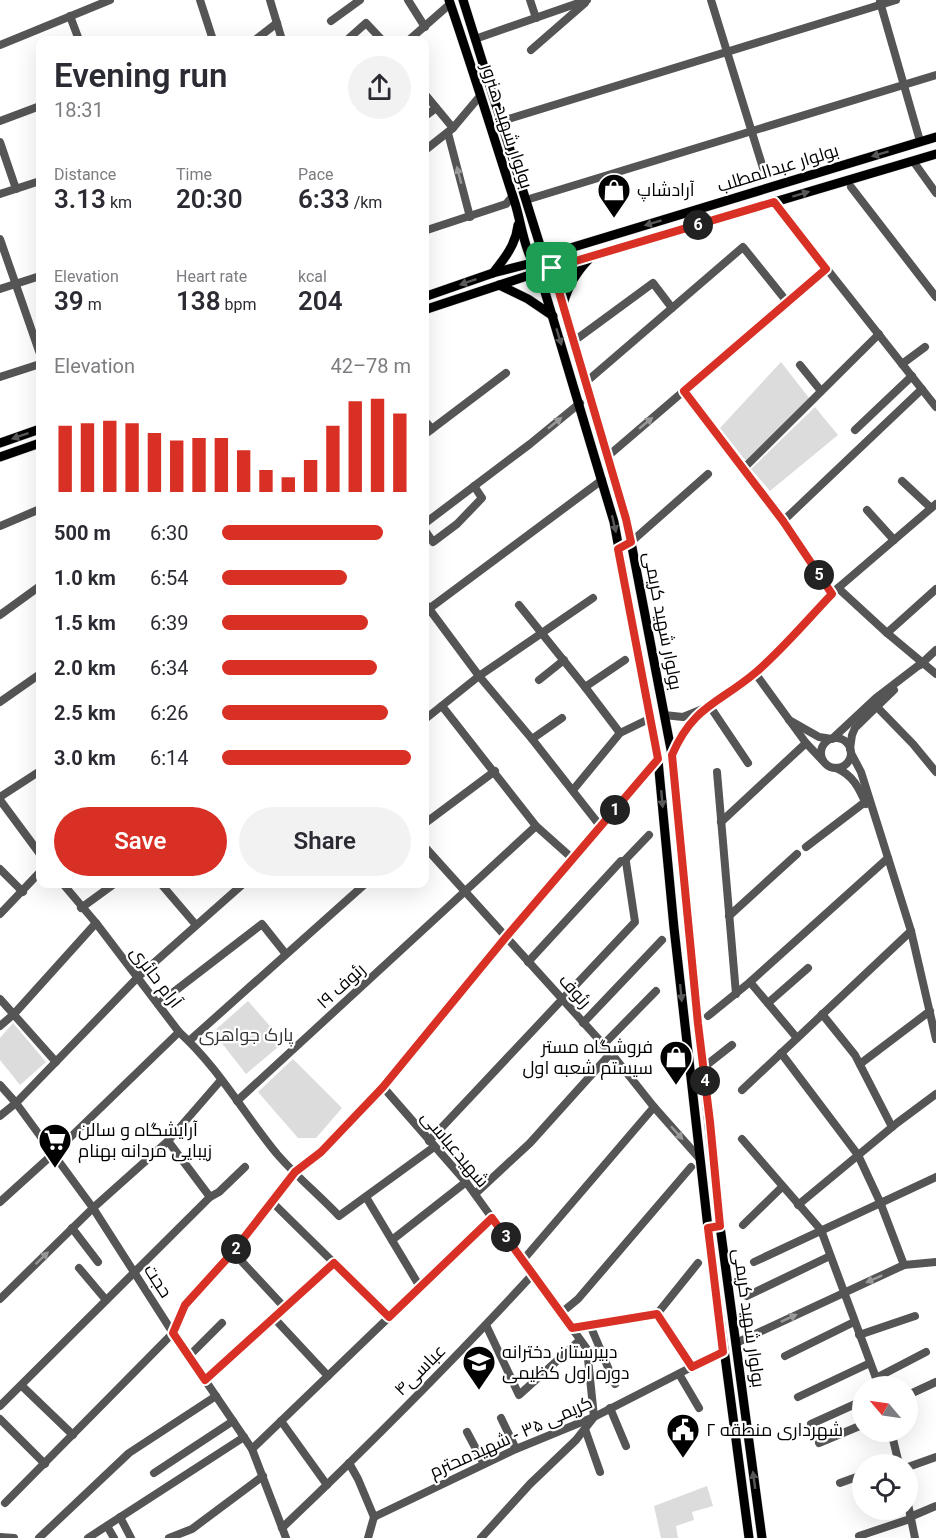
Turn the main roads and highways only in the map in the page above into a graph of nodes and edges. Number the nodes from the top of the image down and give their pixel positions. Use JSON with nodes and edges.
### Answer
{"nodes":[{"id":1,"x":463,"y":0,"type":"edge"},
{"id":2,"x":449,"y":2,"type":"edge"},
{"id":3,"x":936,"y":137,"type":"edge"},
{"id":4,"x":936,"y":154,"type":"edge"},
{"id":5,"x":519,"y":217,"type":"junction"},
{"id":6,"x":591,"y":257,"type":"junction"},
{"id":7,"x":544,"y":258,"type":"junction"},
{"id":8,"x":532,"y":263,"type":"junction"},
{"id":9,"x":552,"y":268,"type":"junction"},
{"id":10,"x":539,"y":272,"type":"junction"},
{"id":11,"x":493,"y":273,"type":"junction"},
{"id":12,"x":499,"y":285,"type":"junction"},
{"id":13,"x":429,"y":295,"type":"edge"},
{"id":14,"x":563,"y":304,"type":"junction"},
{"id":15,"x":429,"y":308,"type":"edge"},
{"id":16,"x":553,"y":316,"type":"junction"},
{"id":17,"x":36,"y":430,"type":"edge"},
{"id":18,"x":0,"y":443,"type":"edge"},
{"id":19,"x":36,"y":444,"type":"edge"},
{"id":20,"x":0,"y":457,"type":"edge"},
{"id":21,"x":720,"y":1226,"type":"junction"},
{"id":22,"x":708,"y":1228,"type":"junction"},
{"id":23,"x":748,"y":1538,"type":"edge"},
{"id":24,"x":762,"y":1538,"type":"edge"}],
"edges":[{"from":1,"to":7,"type":"main road","name":"بولوار شهید هنرور"},
{"from":2,"to":5,"type":"main road","name":"بولوار شهید هنرور"},
{"from":3,"to":7,"type":"main road","name":"بولوار عبدالمطلب","one_way":true},
{"from":6,"to":4,"type":"main road","name":"بولوار عبدالمطلب","one_way":true},
{"from":5,"to":8,"type":"main road","name":"بولوار شهید هنرور"},
{"from":5,"to":11,"type":"main road"},
{"from":6,"to":9,"type":"main road","name":"بولوار عبدالمطلب"},
{"from":6,"to":14,"type":"main road"},
{"from":7,"to":8,"type":"main road","name":"بولوار عبدالمطلب"},
{"from":7,"to":9,"type":"main road","name":"بولوار شهید کریمی"},
{"from":8,"to":10,"type":"main road","name":"بولوار شهید کریمی"},
{"from":8,"to":11,"type":"main road","name":"بولوار عبدالمطلب"},
{"from":9,"to":10,"type":"main road","name":"بولوار عبدالمطلب"},
{"from":9,"to":14,"type":"main road","name":"بولوار شهید کریمی"},
{"from":10,"to":12,"type":"main road","name":"بولوار عبدالمطلب"},
{"from":10,"to":16,"type":"main road","name":"بولوار شهید کریمی"},
{"from":11,"to":13,"type":"main road","name":"بولوار عبدالمطلب","one_way":true},
{"from":12,"to":15,"type":"main road","name":"بولوار عبدالمطلب"},
{"from":12,"to":16,"type":"main road"},
{"from":14,"to":21,"type":"main road","name":"بولوار شهید کریمی"},
{"from":16,"to":22,"type":"main road","name":"بولوار شهید کریمی","one_way":true},
{"from":17,"to":18,"type":"main road","one_way":true},
{"from":19,"to":20,"type":"main road"},
{"from":21,"to":22,"type":"main road"},
{"from":24,"to":21,"type":"main road","name":"بولوار شهید کریمی","one_way":true},
{"from":22,"to":23,"type":"main road","name":"بولوار شهید کریمی"}]}
